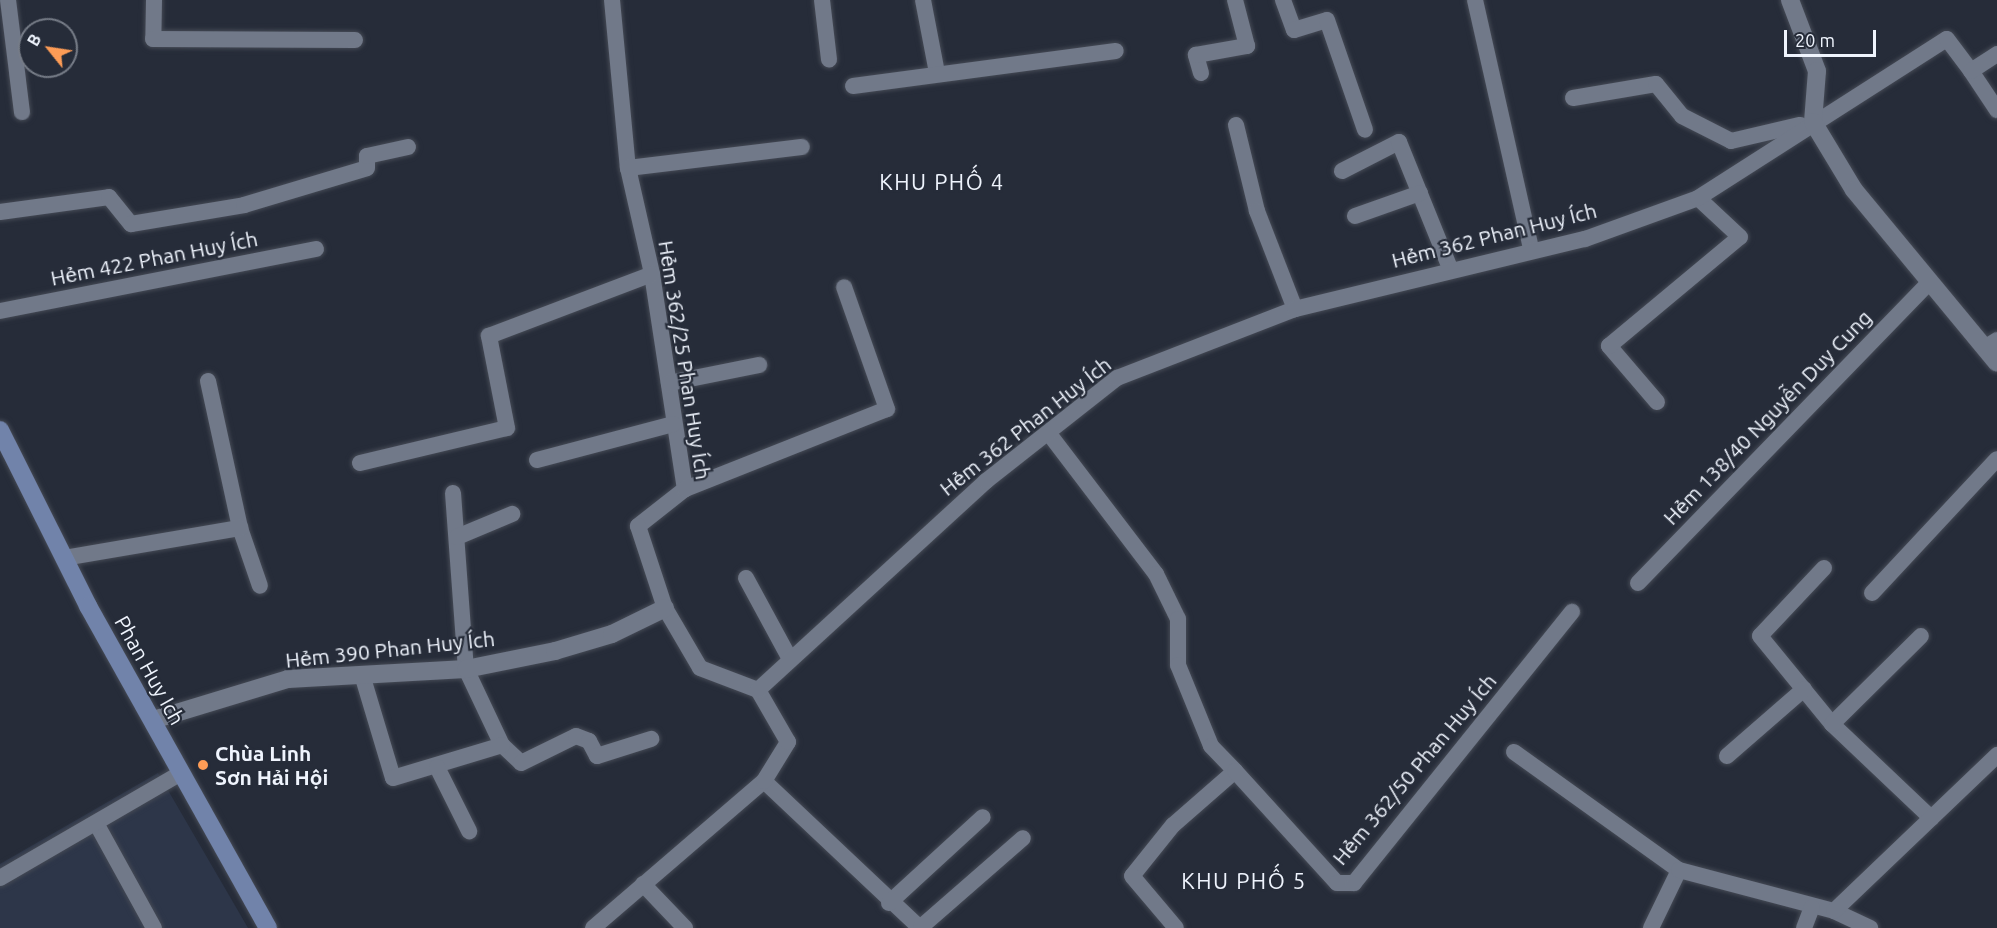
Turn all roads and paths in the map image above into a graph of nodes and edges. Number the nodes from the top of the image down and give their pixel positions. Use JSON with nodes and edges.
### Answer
{"nodes":[{"id":1,"x":8,"y":0,"type":"edge"},
{"id":2,"x":154,"y":0,"type":"edge"},
{"id":3,"x":612,"y":0,"type":"edge"},
{"id":4,"x":822,"y":0,"type":"edge"},
{"id":5,"x":923,"y":0,"type":"edge"},
{"id":6,"x":1235,"y":0,"type":"edge"},
{"id":7,"x":1283,"y":0,"type":"edge"},
{"id":8,"x":1475,"y":0,"type":"edge"},
{"id":9,"x":1790,"y":0,"type":"edge"},
{"id":10,"x":355,"y":40,"type":"dead end"},
{"id":11,"x":1116,"y":51,"type":"dead end"},
{"id":12,"x":1997,"y":54,"type":"edge"},
{"id":13,"x":829,"y":60,"type":"dead end"},
{"id":14,"x":1971,"y":71,"type":"junction"},
{"id":15,"x":938,"y":73,"type":"junction"},
{"id":16,"x":1201,"y":73,"type":"dead end"},
{"id":17,"x":853,"y":86,"type":"dead end"},
{"id":18,"x":1573,"y":98,"type":"dead end"},
{"id":19,"x":1997,"y":110,"type":"edge"},
{"id":20,"x":22,"y":112,"type":"dead end"},
{"id":21,"x":1813,"y":122,"type":"junction"},
{"id":22,"x":1236,"y":125,"type":"dead end"},
{"id":23,"x":1365,"y":130,"type":"dead end"},
{"id":24,"x":408,"y":147,"type":"dead end"},
{"id":25,"x":802,"y":147,"type":"dead end"},
{"id":26,"x":628,"y":168,"type":"junction"},
{"id":27,"x":1342,"y":171,"type":"dead end"},
{"id":28,"x":1420,"y":193,"type":"junction"},
{"id":29,"x":1698,"y":198,"type":"junction"},
{"id":30,"x":0,"y":212,"type":"edge"},
{"id":31,"x":1355,"y":216,"type":"dead end"},
{"id":32,"x":316,"y":249,"type":"dead end"},
{"id":33,"x":1531,"y":249,"type":"junction"},
{"id":34,"x":1450,"y":268,"type":"junction"},
{"id":35,"x":652,"y":274,"type":"junction"},
{"id":36,"x":1928,"y":284,"type":"junction"},
{"id":37,"x":844,"y":287,"type":"dead end"},
{"id":38,"x":1295,"y":309,"type":"junction"},
{"id":39,"x":0,"y":311,"type":"edge"},
{"id":40,"x":1992,"y":344,"type":"edge"},
{"id":41,"x":1997,"y":363,"type":"edge"},
{"id":42,"x":759,"y":365,"type":"dead end"},
{"id":43,"x":208,"y":381,"type":"dead end"},
{"id":44,"x":669,"y":383,"type":"junction"},
{"id":45,"x":1657,"y":402,"type":"dead end"},
{"id":46,"x":673,"y":424,"type":"junction"},
{"id":47,"x":0,"y":430,"type":"edge"},
{"id":48,"x":1050,"y":435,"type":"junction"},
{"id":49,"x":1997,"y":459,"type":"edge"},
{"id":50,"x":537,"y":460,"type":"dead end"},
{"id":51,"x":360,"y":463,"type":"dead end"},
{"id":52,"x":685,"y":489,"type":"junction"},
{"id":53,"x":453,"y":494,"type":"dead end"},
{"id":54,"x":512,"y":514,"type":"dead end"},
{"id":55,"x":240,"y":528,"type":"junction"},
{"id":56,"x":457,"y":537,"type":"junction"},
{"id":57,"x":64,"y":558,"type":"junction"},
{"id":58,"x":1824,"y":568,"type":"dead end"},
{"id":59,"x":746,"y":578,"type":"dead end"},
{"id":60,"x":1638,"y":583,"type":"dead end"},
{"id":61,"x":260,"y":586,"type":"dead end"},
{"id":62,"x":1872,"y":593,"type":"dead end"},
{"id":63,"x":665,"y":608,"type":"junction"},
{"id":64,"x":1572,"y":612,"type":"dead end"},
{"id":65,"x":1921,"y":636,"type":"dead end"},
{"id":66,"x":790,"y":659,"type":"junction"},
{"id":67,"x":466,"y":669,"type":"junction"},
{"id":68,"x":363,"y":678,"type":"junction"},
{"id":69,"x":1804,"y":689,"type":"junction"},
{"id":70,"x":758,"y":690,"type":"junction"},
{"id":71,"x":153,"y":720,"type":"junction"},
{"id":72,"x":1832,"y":724,"type":"junction"},
{"id":73,"x":651,"y":739,"type":"dead end"},
{"id":74,"x":502,"y":745,"type":"junction"},
{"id":75,"x":1514,"y":752,"type":"dead end"},
{"id":76,"x":1997,"y":755,"type":"edge"},
{"id":77,"x":1727,"y":756,"type":"dead end"},
{"id":78,"x":437,"y":767,"type":"junction"},
{"id":79,"x":1235,"y":771,"type":"junction"},
{"id":80,"x":182,"y":773,"type":"junction"},
{"id":81,"x":764,"y":781,"type":"junction"},
{"id":82,"x":983,"y":817,"type":"dead end"},
{"id":83,"x":1931,"y":818,"type":"junction"},
{"id":84,"x":96,"y":823,"type":"junction"},
{"id":85,"x":470,"y":831,"type":"dead end"},
{"id":86,"x":1023,"y":838,"type":"dead end"},
{"id":87,"x":1679,"y":870,"type":"junction"},
{"id":88,"x":0,"y":878,"type":"edge"},
{"id":89,"x":643,"y":884,"type":"junction"},
{"id":90,"x":889,"y":903,"type":"junction"},
{"id":91,"x":1812,"y":907,"type":"junction"},
{"id":92,"x":1834,"y":911,"type":"junction"},
{"id":93,"x":154,"y":928,"type":"edge"},
{"id":94,"x":268,"y":928,"type":"edge"},
{"id":95,"x":593,"y":928,"type":"edge"},
{"id":96,"x":685,"y":928,"type":"edge"},
{"id":97,"x":921,"y":928,"type":"edge"},
{"id":98,"x":1176,"y":928,"type":"edge"},
{"id":99,"x":1651,"y":928,"type":"edge"},
{"id":100,"x":1804,"y":928,"type":"edge"},
{"id":101,"x":1870,"y":928,"type":"edge"}],
"edges":[{"from":1,"to":20,"type":"lane"},
{"from":2,"to":10,"type":"lane"},
{"from":3,"to":26,"type":"lane","name":"Hẻm 362/25 Phan Huy Ích"},
{"from":4,"to":13,"type":"lane"},
{"from":5,"to":15,"type":"lane"},
{"from":6,"to":16,"type":"lane"},
{"from":7,"to":23,"type":"lane"},
{"from":8,"to":33,"type":"lane"},
{"from":9,"to":21,"type":"street"},
{"from":11,"to":15,"type":"lane"},
{"from":12,"to":14,"type":"lane"},
{"from":14,"to":19,"type":"lane"},
{"from":14,"to":21,"type":"lane","name":"Hẻm 362 Phan Huy Ích"},
{"from":15,"to":17,"type":"lane"},
{"from":18,"to":21,"type":"lane"},
{"from":21,"to":29,"type":"lane","name":"Hẻm 362 Phan Huy Ích"},
{"from":21,"to":36,"type":"street"},
{"from":22,"to":38,"type":"lane"},
{"from":24,"to":30,"type":"lane"},
{"from":25,"to":26,"type":"lane"},
{"from":26,"to":35,"type":"lane","name":"Hẻm 362/25 Phan Huy Ích"},
{"from":27,"to":28,"type":"lane"},
{"from":28,"to":31,"type":"lane"},
{"from":28,"to":34,"type":"lane"},
{"from":29,"to":33,"type":"lane","name":"Hẻm 362 Phan Huy Ích"},
{"from":29,"to":45,"type":"lane"},
{"from":32,"to":39,"type":"lane","name":"Hẻm 422 Phan Huy Ích"},
{"from":33,"to":34,"type":"lane","name":"Hẻm 362 Phan Huy Ích"},
{"from":34,"to":38,"type":"lane","name":"Hẻm 362 Phan Huy Ích"},
{"from":35,"to":44,"type":"lane","name":"Hẻm 362/25 Phan Huy Ích"},
{"from":35,"to":51,"type":"lane"},
{"from":36,"to":40,"type":"street"},
{"from":36,"to":60,"type":"lane","name":"Hẻm 138/40 Nguyễn Duy Cung"},
{"from":37,"to":52,"type":"lane"},
{"from":38,"to":48,"type":"lane","name":"Hẻm 362 Phan Huy Ích"},
{"from":40,"to":41,"type":"street"},
{"from":42,"to":44,"type":"lane"},
{"from":43,"to":55,"type":"lane"},
{"from":44,"to":46,"type":"lane","name":"Hẻm 362/25 Phan Huy Ích"},
{"from":46,"to":50,"type":"lane"},
{"from":46,"to":52,"type":"lane","name":"Hẻm 362/25 Phan Huy Ích"},
{"from":47,"to":57,"type":"main road","name":"Phan Huy Ich"},
{"from":48,"to":66,"type":"lane","name":"Hẻm 362 Phan Huy Ích"},
{"from":48,"to":79,"type":"lane","name":"Hẻm 362/50 Phan Huy Ích"},
{"from":49,"to":62,"type":"lane"},
{"from":52,"to":63,"type":"lane","name":"Hẻm 362/25 Phan Huy Ích"},
{"from":53,"to":56,"type":"lane"},
{"from":54,"to":56,"type":"lane"},
{"from":55,"to":57,"type":"lane"},
{"from":55,"to":61,"type":"lane"},
{"from":56,"to":67,"type":"lane"},
{"from":57,"to":71,"type":"main road","name":"Phan Huy Ich"},
{"from":58,"to":69,"type":"lane"},
{"from":59,"to":66,"type":"lane"},
{"from":63,"to":67,"type":"street","name":"Hẻm 390 Phan Huy Ích"},
{"from":63,"to":70,"type":"lane","name":"Hẻm 362/25 Phan Huy Ích"},
{"from":64,"to":79,"type":"lane","name":"Hẻm 362/50 Phan Huy Ích"},
{"from":65,"to":72,"type":"lane"},
{"from":66,"to":70,"type":"lane","name":"Hẻm 362 Phan Huy Ích"},
{"from":67,"to":68,"type":"street","name":"Hẻm 390 Phan Huy Ích"},
{"from":67,"to":74,"type":"lane"},
{"from":68,"to":71,"type":"street","name":"Hẻm 390 Phan Huy Ích"},
{"from":68,"to":78,"type":"lane"},
{"from":69,"to":72,"type":"lane"},
{"from":69,"to":77,"type":"lane"},
{"from":70,"to":81,"type":"lane"},
{"from":71,"to":80,"type":"main road","name":"Phan Huy Ich"},
{"from":72,"to":83,"type":"lane"},
{"from":73,"to":74,"type":"lane"},
{"from":74,"to":78,"type":"lane"},
{"from":75,"to":87,"type":"lane"},
{"from":76,"to":83,"type":"lane"},
{"from":78,"to":85,"type":"lane"},
{"from":79,"to":98,"type":"lane"},
{"from":80,"to":84,"type":"lane"},
{"from":80,"to":94,"type":"main road","name":"Phan Huy Ich"},
{"from":81,"to":89,"type":"lane"},
{"from":81,"to":90,"type":"lane"},
{"from":82,"to":90,"type":"lane"},
{"from":83,"to":92,"type":"lane"},
{"from":84,"to":88,"type":"lane"},
{"from":84,"to":93,"type":"lane"},
{"from":86,"to":97,"type":"lane"},
{"from":87,"to":91,"type":"lane"},
{"from":87,"to":99,"type":"lane"},
{"from":89,"to":95,"type":"lane"},
{"from":89,"to":96,"type":"lane"},
{"from":90,"to":97,"type":"lane"},
{"from":91,"to":92,"type":"lane"},
{"from":91,"to":100,"type":"lane"},
{"from":92,"to":101,"type":"lane"}]}
